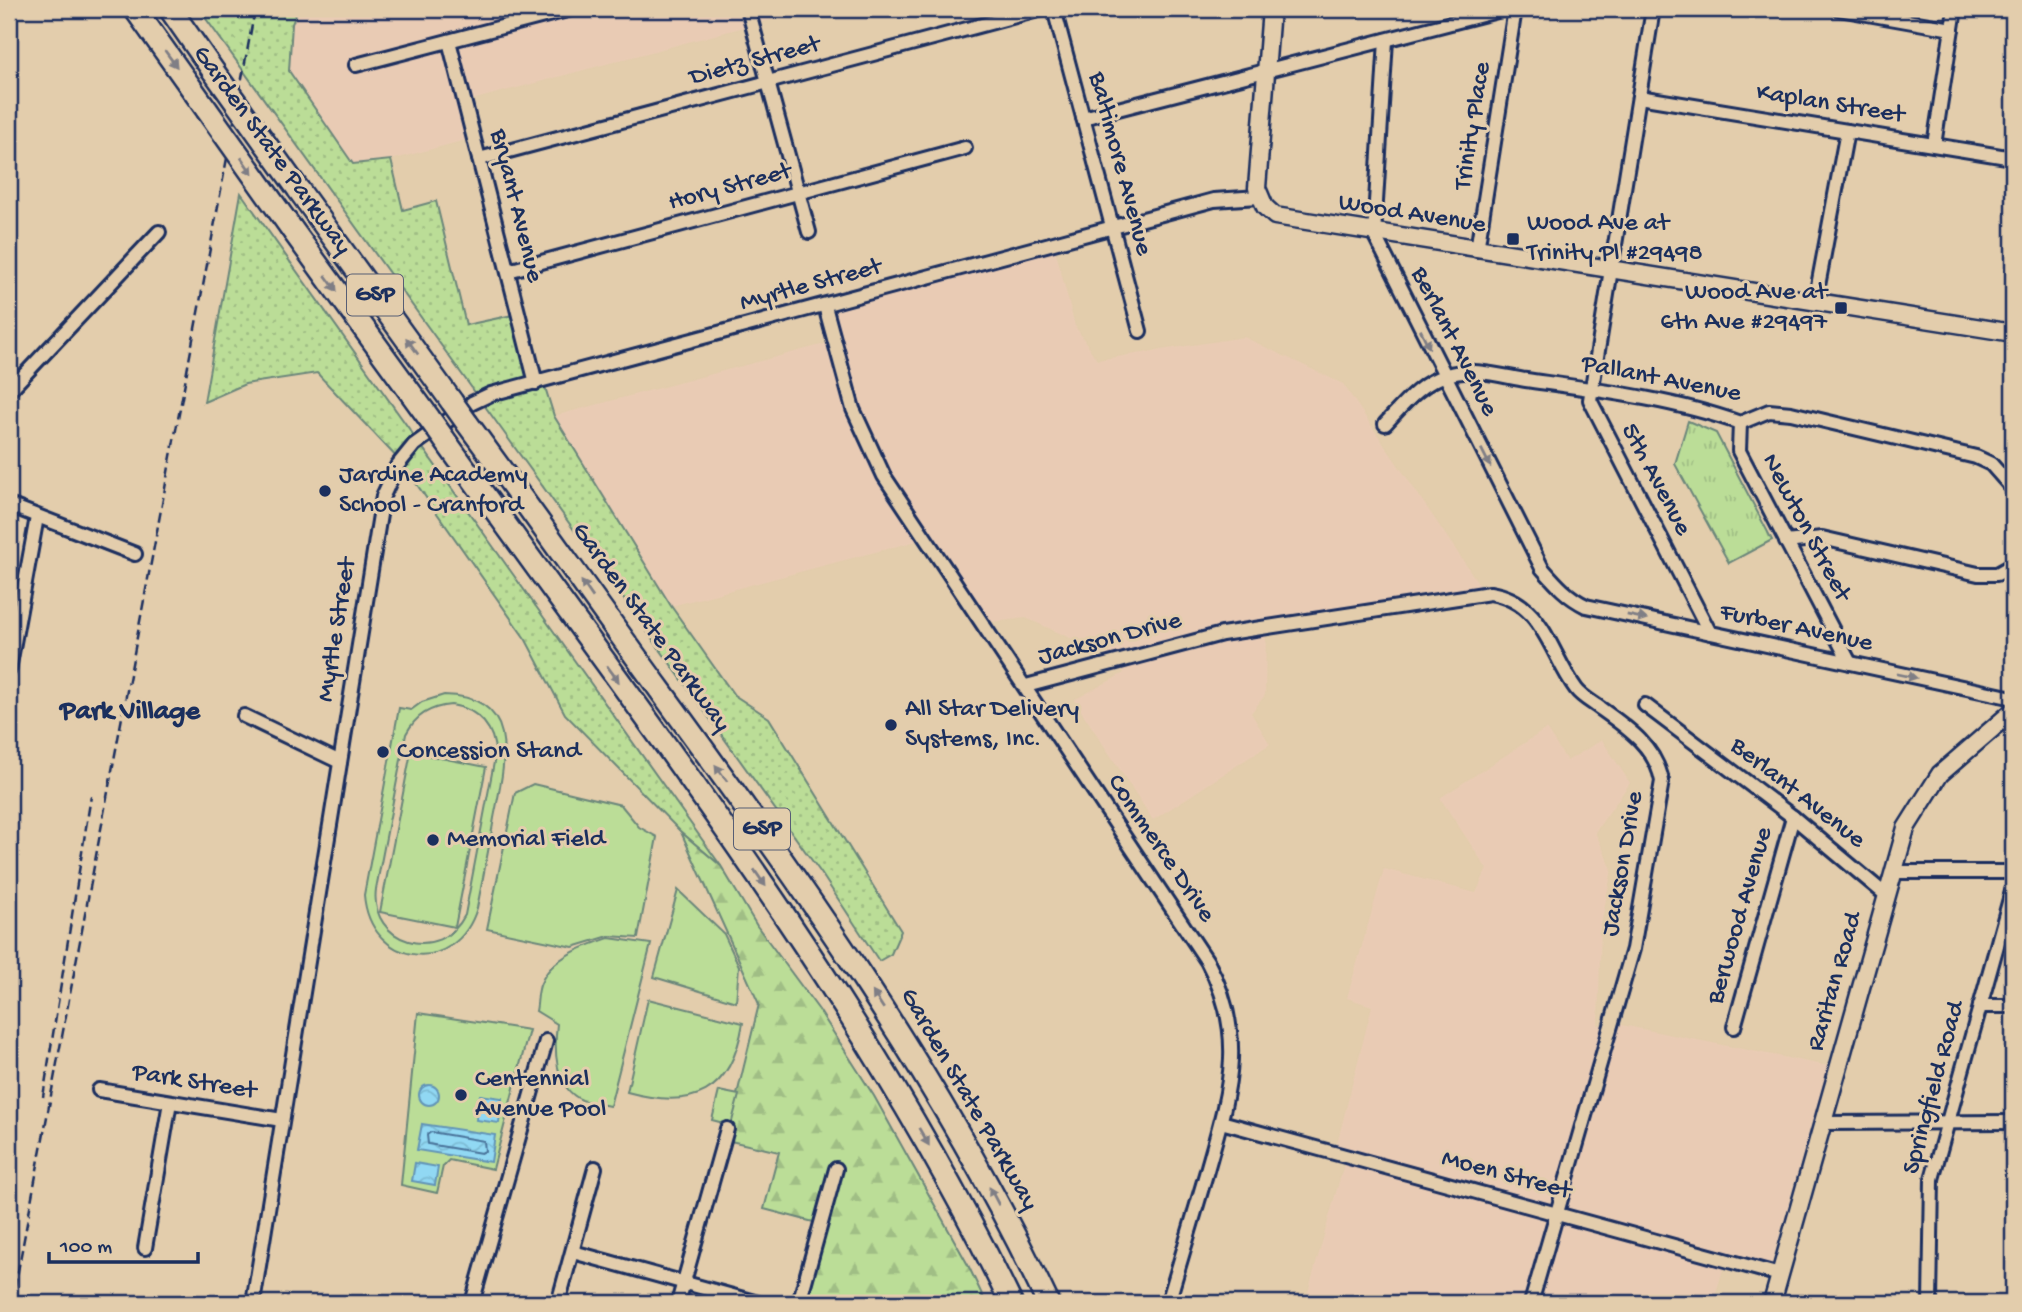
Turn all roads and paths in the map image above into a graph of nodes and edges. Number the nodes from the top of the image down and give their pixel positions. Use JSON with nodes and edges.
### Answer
{"nodes":[{"id":1,"x":135,"y":9,"type":"edge"},
{"id":2,"x":170,"y":9,"type":"edge"},
{"id":3,"x":572,"y":9,"type":"edge"},
{"id":4,"x":748,"y":9,"type":"edge"},
{"id":5,"x":1042,"y":9,"type":"edge"},
{"id":6,"x":1054,"y":9,"type":"edge"},
{"id":7,"x":1271,"y":9,"type":"edge"},
{"id":8,"x":1505,"y":9,"type":"edge"},
{"id":9,"x":1516,"y":9,"type":"edge"},
{"id":10,"x":1653,"y":9,"type":"edge"},
{"id":11,"x":1839,"y":9,"type":"edge"},
{"id":12,"x":1955,"y":9,"type":"edge"},
{"id":13,"x":1952,"y":29,"type":"junction"},
{"id":14,"x":1385,"y":40,"type":"junction"},
{"id":15,"x":449,"y":41,"type":"junction"},
{"id":16,"x":356,"y":65,"type":"dead end"},
{"id":17,"x":1266,"y":70,"type":"junction"},
{"id":18,"x":768,"y":82,"type":"junction"},
{"id":19,"x":1639,"y":97,"type":"junction"},
{"id":20,"x":1083,"y":118,"type":"junction"},
{"id":21,"x":1847,"y":131,"type":"junction"},
{"id":22,"x":1934,"y":145,"type":"junction"},
{"id":23,"x":965,"y":148,"type":"dead end"},
{"id":24,"x":2013,"y":158,"type":"edge"},
{"id":25,"x":480,"y":159,"type":"junction"},
{"id":26,"x":799,"y":193,"type":"junction"},
{"id":27,"x":1259,"y":197,"type":"junction"},
{"id":28,"x":1113,"y":229,"type":"junction"},
{"id":29,"x":159,"y":232,"type":"dead end"},
{"id":30,"x":809,"y":232,"type":"dead end"},
{"id":31,"x":1374,"y":234,"type":"junction"},
{"id":32,"x":1477,"y":250,"type":"junction"},
{"id":33,"x":508,"y":271,"type":"junction"},
{"id":34,"x":1611,"y":271,"type":"junction"},
{"id":35,"x":1815,"y":302,"type":"junction"},
{"id":36,"x":825,"y":306,"type":"junction"},
{"id":37,"x":1140,"y":331,"type":"dead end"},
{"id":38,"x":2013,"y":333,"type":"edge"},
{"id":39,"x":1444,"y":376,"type":"junction"},
{"id":40,"x":536,"y":383,"type":"junction"},
{"id":41,"x":1591,"y":389,"type":"junction"},
{"id":42,"x":9,"y":391,"type":"edge"},
{"id":43,"x":1385,"y":424,"type":"dead end"},
{"id":44,"x":1740,"y":424,"type":"junction"},
{"id":45,"x":2013,"y":489,"type":"edge"},
{"id":46,"x":9,"y":505,"type":"edge"},
{"id":47,"x":37,"y":517,"type":"junction"},
{"id":48,"x":1787,"y":542,"type":"junction"},
{"id":49,"x":135,"y":554,"type":"dead end"},
{"id":50,"x":2013,"y":565,"type":"edge"},
{"id":51,"x":1571,"y":599,"type":"joint"},
{"id":52,"x":1710,"y":633,"type":"junction"},
{"id":53,"x":1850,"y":663,"type":"junction"},
{"id":54,"x":9,"y":670,"type":"edge"},
{"id":55,"x":1026,"y":686,"type":"junction"},
{"id":56,"x":2013,"y":698,"type":"edge"},
{"id":57,"x":1644,"y":705,"type":"dead end"},
{"id":58,"x":2013,"y":711,"type":"edge"},
{"id":59,"x":244,"y":716,"type":"dead end"},
{"id":60,"x":340,"y":762,"type":"junction"},
{"id":61,"x":1793,"y":817,"type":"junction"},
{"id":62,"x":1893,"y":872,"type":"junction"},
{"id":63,"x":2013,"y":872,"type":"edge"},
{"id":64,"x":2013,"y":888,"type":"edge"},
{"id":65,"x":1886,"y":895,"type":"junction"},
{"id":66,"x":1980,"y":1006,"type":"junction"},
{"id":67,"x":2013,"y":1006,"type":"edge"},
{"id":68,"x":1734,"y":1027,"type":"dead end"},
{"id":69,"x":546,"y":1041,"type":"dead end"},
{"id":70,"x":99,"y":1090,"type":"dead end"},
{"id":71,"x":170,"y":1102,"type":"junction"},
{"id":72,"x":282,"y":1120,"type":"junction"},
{"id":73,"x":1221,"y":1122,"type":"junction"},
{"id":74,"x":1948,"y":1122,"type":"junction"},
{"id":75,"x":2013,"y":1122,"type":"edge"},
{"id":76,"x":1822,"y":1123,"type":"junction"},
{"id":77,"x":727,"y":1129,"type":"dead end"},
{"id":78,"x":595,"y":1168,"type":"dead end"},
{"id":79,"x":836,"y":1168,"type":"dead end"},
{"id":80,"x":1558,"y":1214,"type":"junction"},
{"id":81,"x":145,"y":1248,"type":"dead end"},
{"id":82,"x":573,"y":1252,"type":"junction"},
{"id":83,"x":1780,"y":1275,"type":"junction"},
{"id":84,"x":683,"y":1282,"type":"junction"},
{"id":85,"x":253,"y":1303,"type":"edge"},
{"id":86,"x":472,"y":1303,"type":"edge"},
{"id":87,"x":558,"y":1303,"type":"edge"},
{"id":88,"x":678,"y":1303,"type":"edge"},
{"id":89,"x":758,"y":1303,"type":"edge"},
{"id":90,"x":799,"y":1303,"type":"edge"},
{"id":91,"x":1011,"y":1303,"type":"edge"},
{"id":92,"x":1048,"y":1303,"type":"edge"},
{"id":93,"x":1168,"y":1303,"type":"edge"},
{"id":94,"x":1531,"y":1303,"type":"edge"},
{"id":95,"x":1772,"y":1303,"type":"edge"},
{"id":96,"x":1930,"y":1303,"type":"edge"}],
"edges":[{"from":1,"to":91,"type":"highway","name":"Garden State Parkway","number":"GSP","one_way":true,"bridge":true},
{"from":92,"to":2,"type":"highway","name":"Garden State Parkway","number":"GSP","one_way":true,"bridge":true},
{"from":3,"to":15,"type":"street"},
{"from":4,"to":18,"type":"street"},
{"from":5,"to":18,"type":"street","name":"Dietz Street"},
{"from":6,"to":20,"type":"street","name":"Baltimore Avenue"},
{"from":7,"to":17,"type":"main road"},
{"from":8,"to":14,"type":"street"},
{"from":9,"to":32,"type":"street","name":"Trinity Place"},
{"from":10,"to":19,"type":"street","name":"5th Avenue"},
{"from":11,"to":13,"type":"street"},
{"from":12,"to":13,"type":"street"},
{"from":13,"to":22,"type":"street"},
{"from":14,"to":17,"type":"street"},
{"from":14,"to":31,"type":"street","name":"Berlant Avenue"},
{"from":15,"to":16,"type":"street"},
{"from":15,"to":25,"type":"street","name":"Bryant Avenue"},
{"from":17,"to":20,"type":"street"},
{"from":17,"to":27,"type":"main road"},
{"from":18,"to":25,"type":"street","name":"Dietz Street"},
{"from":18,"to":26,"type":"street"},
{"from":19,"to":21,"type":"street","name":"Kaplan Street"},
{"from":19,"to":34,"type":"street","name":"5th Avenue"},
{"from":20,"to":28,"type":"street","name":"Baltimore Avenue"},
{"from":21,"to":22,"type":"street","name":"Kaplan Street"},
{"from":21,"to":35,"type":"street"},
{"from":22,"to":24,"type":"street","name":"Kaplan Street"},
{"from":23,"to":26,"type":"street","name":"Hory Street"},
{"from":25,"to":33,"type":"street","name":"Bryant Avenue"},
{"from":26,"to":30,"type":"street"},
{"from":26,"to":33,"type":"street","name":"Hory Street"},
{"from":27,"to":28,"type":"street","name":"Myrtle Street"},
{"from":27,"to":31,"type":"main road","name":"Wood Avenue"},
{"from":28,"to":36,"type":"street","name":"Myrtle Street"},
{"from":28,"to":37,"type":"street","name":"Baltimore Avenue"},
{"from":29,"to":42,"type":"street"},
{"from":31,"to":32,"type":"main road","name":"Wood Avenue"},
{"from":31,"to":39,"type":"street","name":"Berlant Avenue","one_way":true},
{"from":32,"to":34,"type":"main road","name":"Wood Avenue"},
{"from":33,"to":40,"type":"street","name":"Bryant Avenue"},
{"from":34,"to":35,"type":"main road","name":"Wood Avenue"},
{"from":34,"to":41,"type":"street","name":"5th Avenue"},
{"from":35,"to":38,"type":"main road","name":"Wood Avenue"},
{"from":36,"to":40,"type":"street","name":"Myrtle Street"},
{"from":36,"to":55,"type":"street","name":"Commerce Drive"},
{"from":39,"to":41,"type":"street","name":"Pallant Avenue"},
{"from":39,"to":43,"type":"street","name":"Pallant Avenue"},
{"from":39,"to":51,"type":"street","name":"Berlant Avenue","one_way":true},
{"from":40,"to":60,"type":"street","name":"Myrtle Street"},
{"from":41,"to":44,"type":"street","name":"Pallant Avenue"},
{"from":41,"to":52,"type":"street","name":"5th Avenue"},
{"from":44,"to":45,"type":"street","name":"Pallant Avenue"},
{"from":44,"to":48,"type":"street","name":"Newton Street"},
{"from":46,"to":47,"type":"street"},
{"from":47,"to":49,"type":"street"},
{"from":47,"to":54,"type":"street"},
{"from":48,"to":50,"type":"street"},
{"from":48,"to":53,"type":"street","name":"Newton Street"},
{"from":51,"to":52,"type":"street","name":"Furber Avenue","one_way":true},
{"from":52,"to":53,"type":"street","name":"Furber Avenue"},
{"from":53,"to":56,"type":"street","name":"Furber Avenue","one_way":true},
{"from":55,"to":73,"type":"street","name":"Commerce Drive"},
{"from":55,"to":80,"type":"street","name":"Jackson Drive"},
{"from":57,"to":61,"type":"street","name":"Berlant Avenue"},
{"from":58,"to":62,"type":"main road","name":"Raritan Road"},
{"from":59,"to":60,"type":"street"},
{"from":60,"to":72,"type":"street","name":"Myrtle Street"},
{"from":61,"to":65,"type":"street","name":"Berlant Avenue"},
{"from":61,"to":68,"type":"street","name":"Berwood Avenue"},
{"from":62,"to":63,"type":"street"},
{"from":62,"to":65,"type":"main road","name":"Raritan Road"},
{"from":64,"to":66,"type":"street","name":"Springfield Road"},
{"from":65,"to":76,"type":"main road","name":"Raritan Road"},
{"from":66,"to":67,"type":"street"},
{"from":66,"to":74,"type":"street","name":"Springfield Road"},
{"from":69,"to":86,"type":"street"},
{"from":70,"to":71,"type":"street","name":"Park Street"},
{"from":71,"to":72,"type":"street","name":"Park Street"},
{"from":71,"to":81,"type":"street"},
{"from":72,"to":85,"type":"street","name":"Myrtle Street"},
{"from":73,"to":80,"type":"street","name":"Moen Street"},
{"from":73,"to":93,"type":"street","name":"Commerce Drive"},
{"from":74,"to":75,"type":"street"},
{"from":74,"to":76,"type":"street"},
{"from":74,"to":96,"type":"street","name":"Springfield Road"},
{"from":76,"to":83,"type":"main road","name":"Raritan Road"},
{"from":77,"to":84,"type":"street"},
{"from":78,"to":82,"type":"street"},
{"from":79,"to":90,"type":"street"},
{"from":80,"to":83,"type":"street","name":"Moen Street"},
{"from":80,"to":94,"type":"street","name":"Jackson Drive"},
{"from":82,"to":84,"type":"street"},
{"from":82,"to":87,"type":"street"},
{"from":83,"to":95,"type":"main road","name":"Raritan Road"},
{"from":84,"to":88,"type":"street"},
{"from":84,"to":89,"type":"street"}]}
